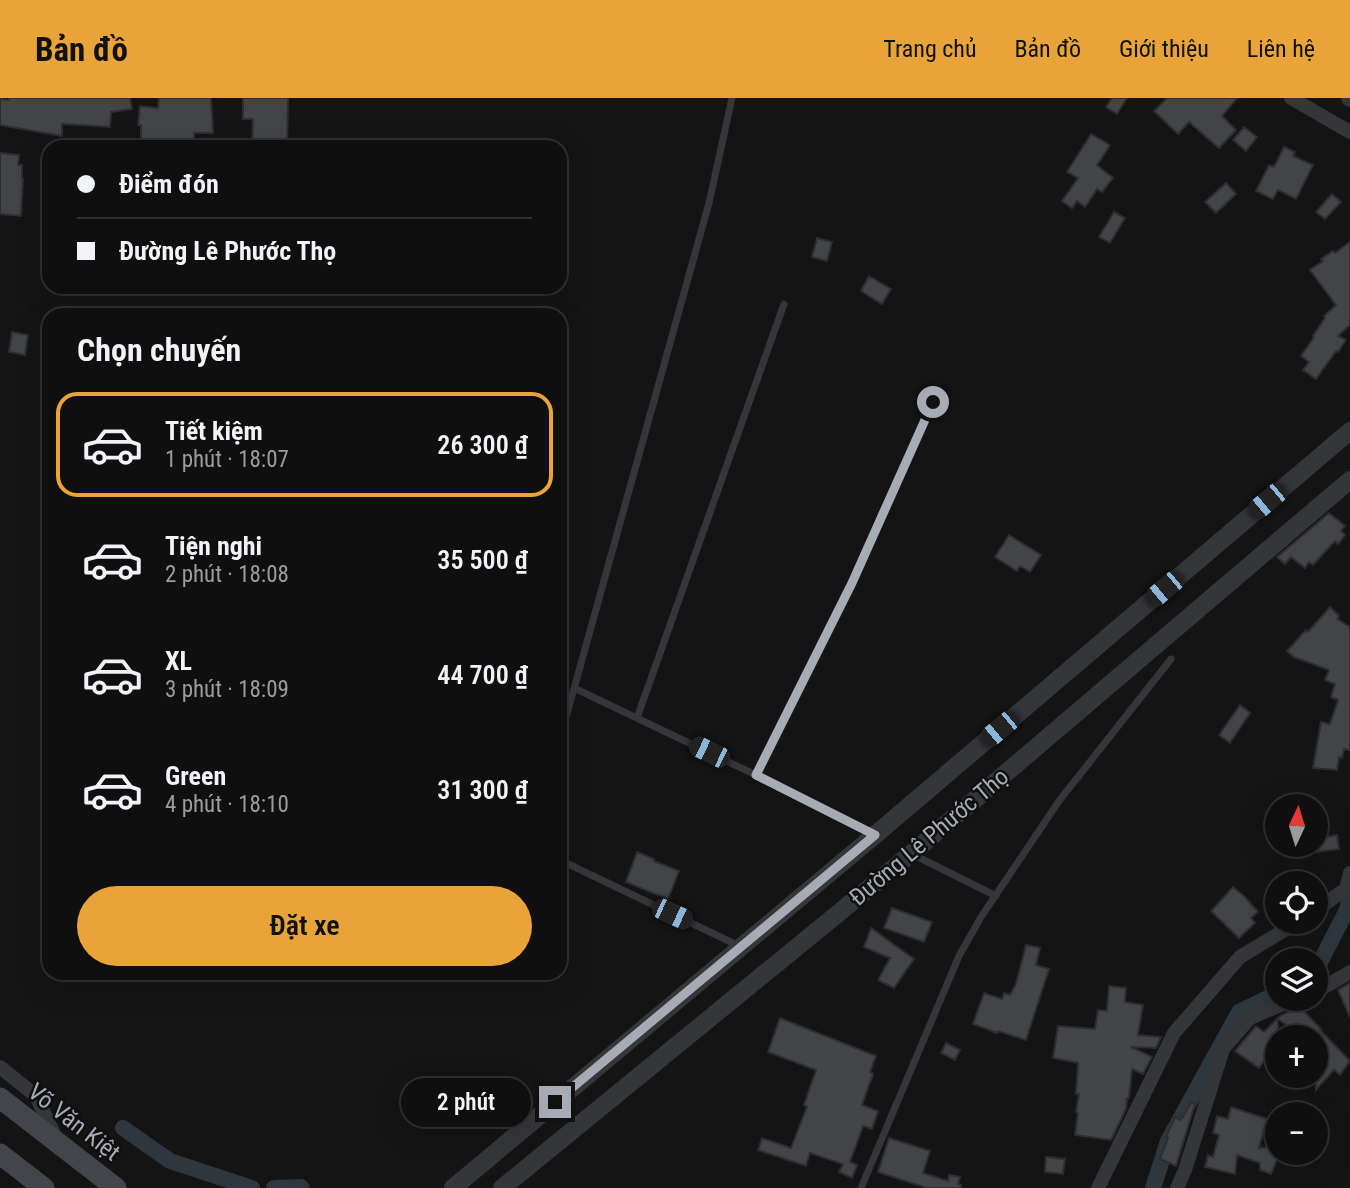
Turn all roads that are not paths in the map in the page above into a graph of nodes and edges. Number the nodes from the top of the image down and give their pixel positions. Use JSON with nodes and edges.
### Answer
{"nodes":[{"id":1,"x":732,"y":98,"type":"edge"},
{"id":2,"x":1291,"y":98,"type":"edge"},
{"id":3,"x":1350,"y":132,"type":"edge"},
{"id":4,"x":785,"y":304,"type":"dead end"},
{"id":5,"x":933,"y":402,"type":"dead end"},
{"id":6,"x":1350,"y":431,"type":"edge"},
{"id":7,"x":1350,"y":480,"type":"edge"},
{"id":8,"x":1171,"y":659,"type":"dead end"},
{"id":9,"x":574,"y":688,"type":"junction"},
{"id":10,"x":567,"y":713,"type":"edge"},
{"id":11,"x":637,"y":718,"type":"junction"},
{"id":12,"x":756,"y":775,"type":"junction"},
{"id":13,"x":875,"y":835,"type":"junction"},
{"id":14,"x":912,"y":853,"type":"junction"},
{"id":15,"x":567,"y":863,"type":"edge"},
{"id":16,"x":1350,"y":873,"type":"edge"},
{"id":17,"x":996,"y":896,"type":"junction"},
{"id":18,"x":1328,"y":902,"type":"edge"},
{"id":19,"x":1278,"y":934,"type":"edge"},
{"id":20,"x":740,"y":946,"type":"junction"},
{"id":21,"x":1350,"y":972,"type":"edge"},
{"id":22,"x":1328,"y":985,"type":"edge"},
{"id":23,"x":1266,"y":1011,"type":"edge"},
{"id":24,"x":0,"y":1067,"type":"edge"},
{"id":25,"x":0,"y":1098,"type":"edge"},
{"id":26,"x":58,"y":1142,"type":"junction"},
{"id":27,"x":5,"y":1162,"type":"edge"},
{"id":28,"x":44,"y":1188,"type":"edge"},
{"id":29,"x":116,"y":1188,"type":"edge"},
{"id":30,"x":453,"y":1188,"type":"edge"},
{"id":31,"x":502,"y":1188,"type":"edge"},
{"id":32,"x":861,"y":1188,"type":"edge"},
{"id":33,"x":1098,"y":1188,"type":"edge"},
{"id":34,"x":1177,"y":1188,"type":"edge"}],
"edges":[{"from":1,"to":9,"type":"lane"},
{"from":2,"to":3,"type":"street"},
{"from":4,"to":11,"type":"lane"},
{"from":5,"to":12,"type":"lane"},
{"from":6,"to":13,"type":"street","name":"Đường Lê Phước Thọ"},
{"from":7,"to":14,"type":"street","name":"Đường Lê Phước Thọ"},
{"from":8,"to":17,"type":"lane"},
{"from":9,"to":10,"type":"lane"},
{"from":9,"to":11,"type":"lane"},
{"from":11,"to":12,"type":"lane"},
{"from":12,"to":13,"type":"lane"},
{"from":13,"to":20,"type":"street","name":"Đường Lê Phước Thọ"},
{"from":14,"to":17,"type":"lane"},
{"from":14,"to":31,"type":"street","name":"Đường Lê Phước Thọ"},
{"from":15,"to":20,"type":"lane"},
{"from":16,"to":18,"type":"street"},
{"from":17,"to":32,"type":"lane"},
{"from":19,"to":33,"type":"street"},
{"from":20,"to":30,"type":"street","name":"Đường Lê Phước Thọ"},
{"from":21,"to":22,"type":"street"},
{"from":23,"to":34,"type":"street"},
{"from":24,"to":26,"type":"street"},
{"from":25,"to":26,"type":"main road","name":"Võ Văn Kiệt"},
{"from":26,"to":29,"type":"main road","name":"Võ Văn Kiệt"},
{"from":27,"to":28,"type":"main road"}]}
